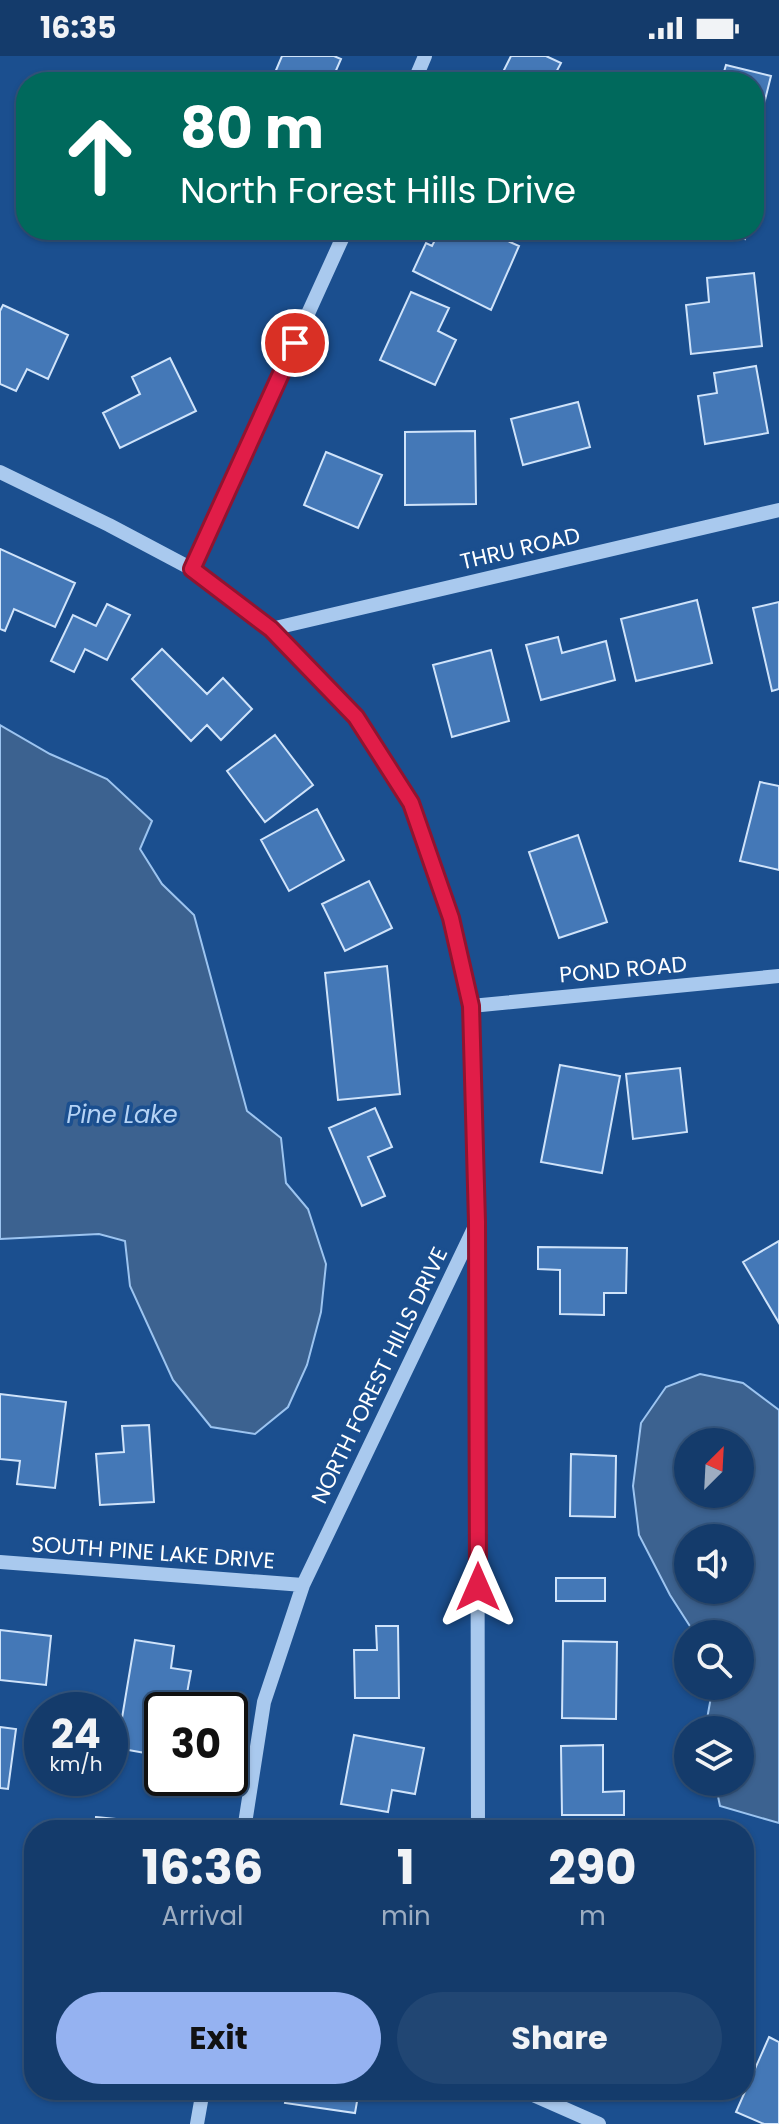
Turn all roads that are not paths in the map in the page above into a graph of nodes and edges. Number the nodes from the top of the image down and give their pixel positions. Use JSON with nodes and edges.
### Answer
{"nodes":[{"id":1,"x":341,"y":240,"type":"edge"},
{"id":2,"x":0,"y":472,"type":"edge"},
{"id":3,"x":779,"y":510,"type":"edge"},
{"id":4,"x":192,"y":569,"type":"junction"},
{"id":5,"x":271,"y":629,"type":"junction"},
{"id":6,"x":779,"y":976,"type":"edge"},
{"id":7,"x":471,"y":1006,"type":"junction"},
{"id":8,"x":477,"y":1222,"type":"junction"},
{"id":9,"x":0,"y":1562,"type":"edge"},
{"id":10,"x":303,"y":1585,"type":"junction"},
{"id":11,"x":246,"y":1820,"type":"edge"},
{"id":12,"x":478,"y":1820,"type":"edge"},
{"id":13,"x":201,"y":2100,"type":"edge"},
{"id":14,"x":545,"y":2100,"type":"edge"},
{"id":15,"x":197,"y":2124,"type":"edge"},
{"id":16,"x":599,"y":2124,"type":"edge"}],
"edges":[{"from":1,"to":4,"type":"street"},
{"from":2,"to":4,"type":"street","name":"NORTH FOREST HILLS DRIVE"},
{"from":3,"to":5,"type":"street","name":"THRU ROAD"},
{"from":4,"to":5,"type":"street","name":"NORTH FOREST HILLS DRIVE"},
{"from":5,"to":7,"type":"street","name":"NORTH FOREST HILLS DRIVE"},
{"from":6,"to":7,"type":"street","name":"POND ROAD"},
{"from":7,"to":8,"type":"street","name":"NORTH FOREST HILLS DRIVE"},
{"from":8,"to":10,"type":"street","name":"NORTH FOREST HILLS DRIVE"},
{"from":8,"to":12,"type":"street"},
{"from":9,"to":10,"type":"street","name":"SOUTH PINE LAKE DRIVE"},
{"from":10,"to":11,"type":"street","name":"NORTH FOREST HILLS DRIVE"},
{"from":13,"to":15,"type":"street"},
{"from":14,"to":16,"type":"street"}]}
